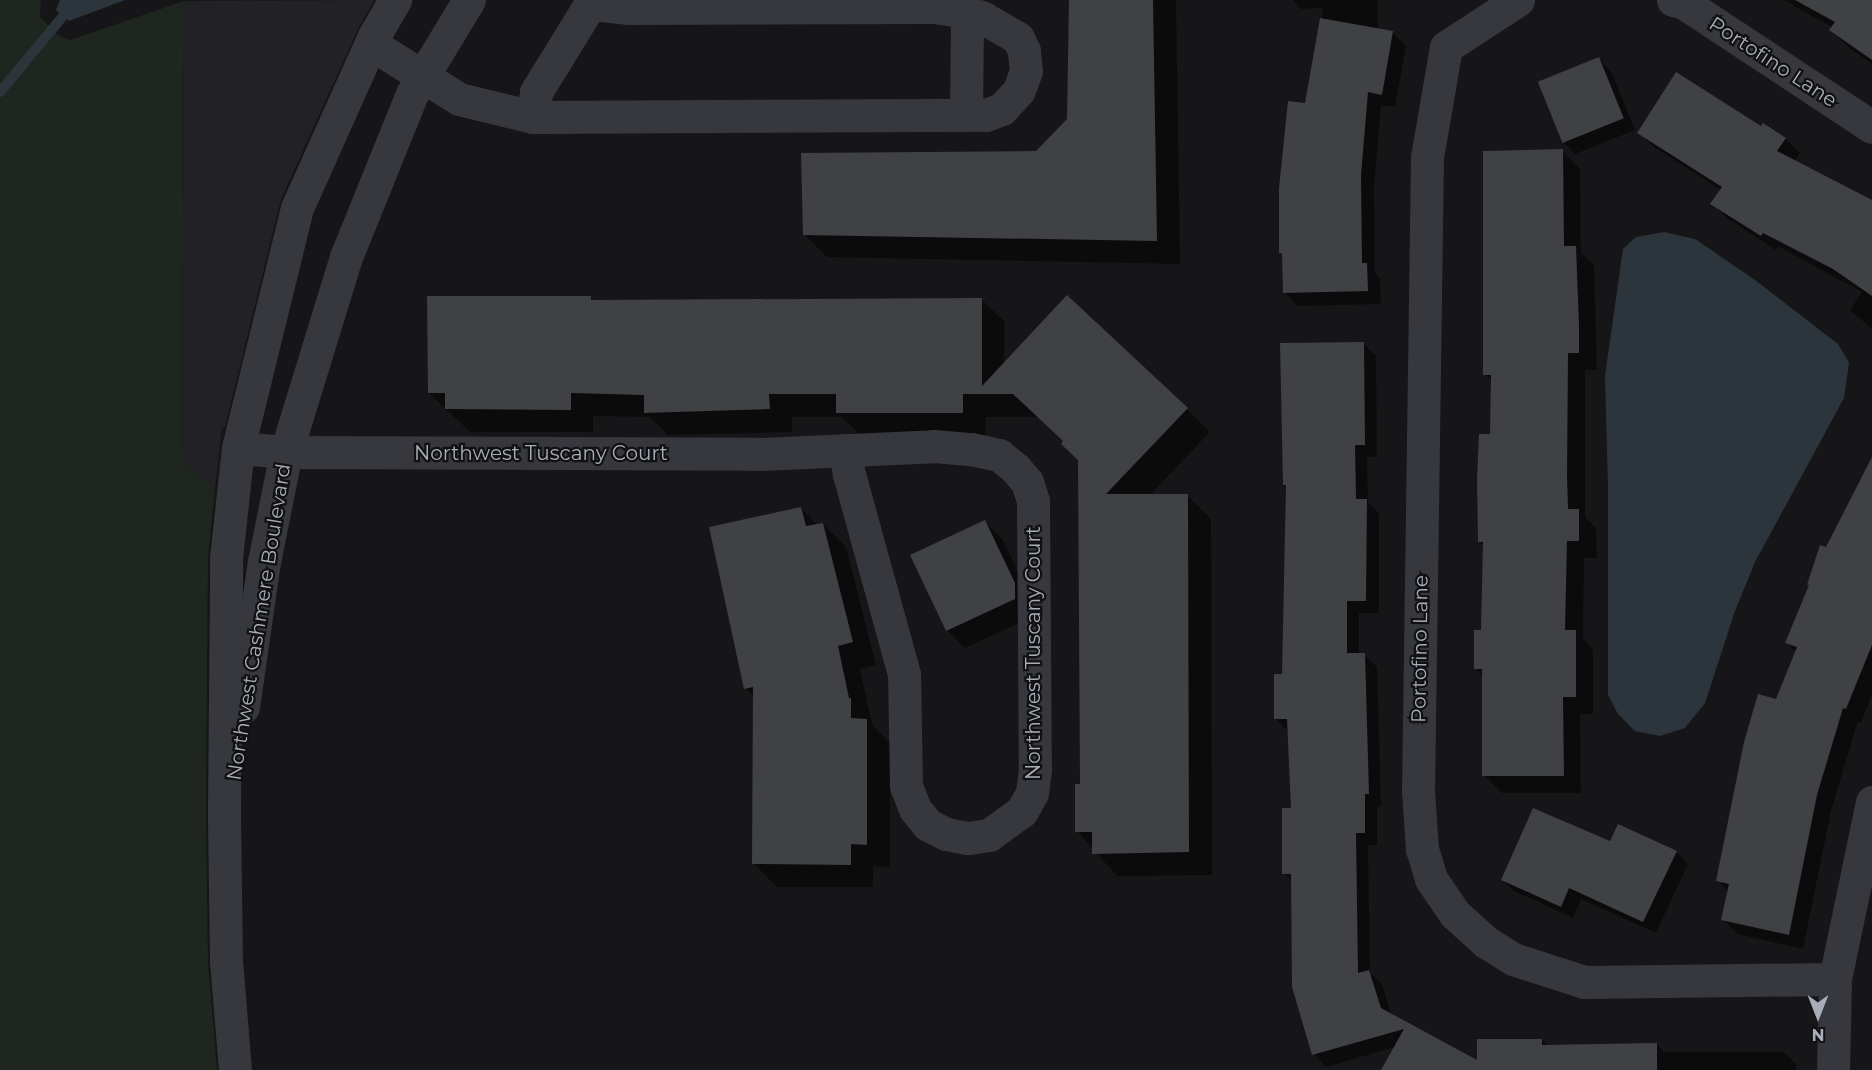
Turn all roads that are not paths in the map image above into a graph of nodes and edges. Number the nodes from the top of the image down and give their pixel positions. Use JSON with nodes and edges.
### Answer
{"nodes":[{"id":1,"x":395,"y":0,"type":"edge"},
{"id":2,"x":469,"y":0,"type":"edge"},
{"id":3,"x":591,"y":0,"type":"edge"},
{"id":4,"x":1673,"y":0,"type":"edge"},
{"id":5,"x":1507,"y":2,"type":"edge"},
{"id":6,"x":968,"y":12,"type":"junction"},
{"id":7,"x":371,"y":44,"type":"junction"},
{"id":8,"x":423,"y":75,"type":"junction"},
{"id":9,"x":966,"y":115,"type":"junction"},
{"id":10,"x":533,"y":117,"type":"junction"},
{"id":11,"x":1872,"y":127,"type":"edge"},
{"id":12,"x":238,"y":448,"type":"junction"},
{"id":13,"x":845,"y":450,"type":"junction"},
{"id":14,"x":286,"y":452,"type":"junction"},
{"id":15,"x":1872,"y":802,"type":"edge"},
{"id":16,"x":224,"y":812,"type":"junction"},
{"id":17,"x":1835,"y":980,"type":"junction"},
{"id":18,"x":235,"y":1070,"type":"edge"},
{"id":19,"x":1833,"y":1070,"type":"edge"}],
"edges":[{"from":1,"to":7,"type":"street","name":"Northwest Cashmere Boulevard"},
{"from":2,"to":8,"type":"street","name":"Northwest Cashmere Boulevard"},
{"from":3,"to":6,"type":"street"},
{"from":3,"to":10,"type":"street"},
{"from":4,"to":11,"type":"street","name":"Portofino Lane"},
{"from":5,"to":17,"type":"street","name":"Portofino Lane"},
{"from":6,"to":9,"type":"street"},
{"from":6,"to":9,"type":"street"},
{"from":7,"to":8,"type":"street"},
{"from":7,"to":12,"type":"street","name":"Northwest Cashmere Boulevard"},
{"from":8,"to":10,"type":"street"},
{"from":8,"to":14,"type":"street","name":"Northwest Cashmere Boulevard"},
{"from":9,"to":10,"type":"street"},
{"from":12,"to":14,"type":"street","name":"Northwest Tuscany Court"},
{"from":12,"to":16,"type":"street","name":"Northwest Cashmere Boulevard"},
{"from":13,"to":13,"type":"street","name":"Northwest Tuscany Court"},
{"from":13,"to":14,"type":"street","name":"Northwest Tuscany Court"},
{"from":14,"to":16,"type":"street","name":"Northwest Cashmere Boulevard"},
{"from":15,"to":17,"type":"street"},
{"from":16,"to":18,"type":"street","name":"Northwest Cashmere Boulevard"},
{"from":17,"to":19,"type":"street"}]}
